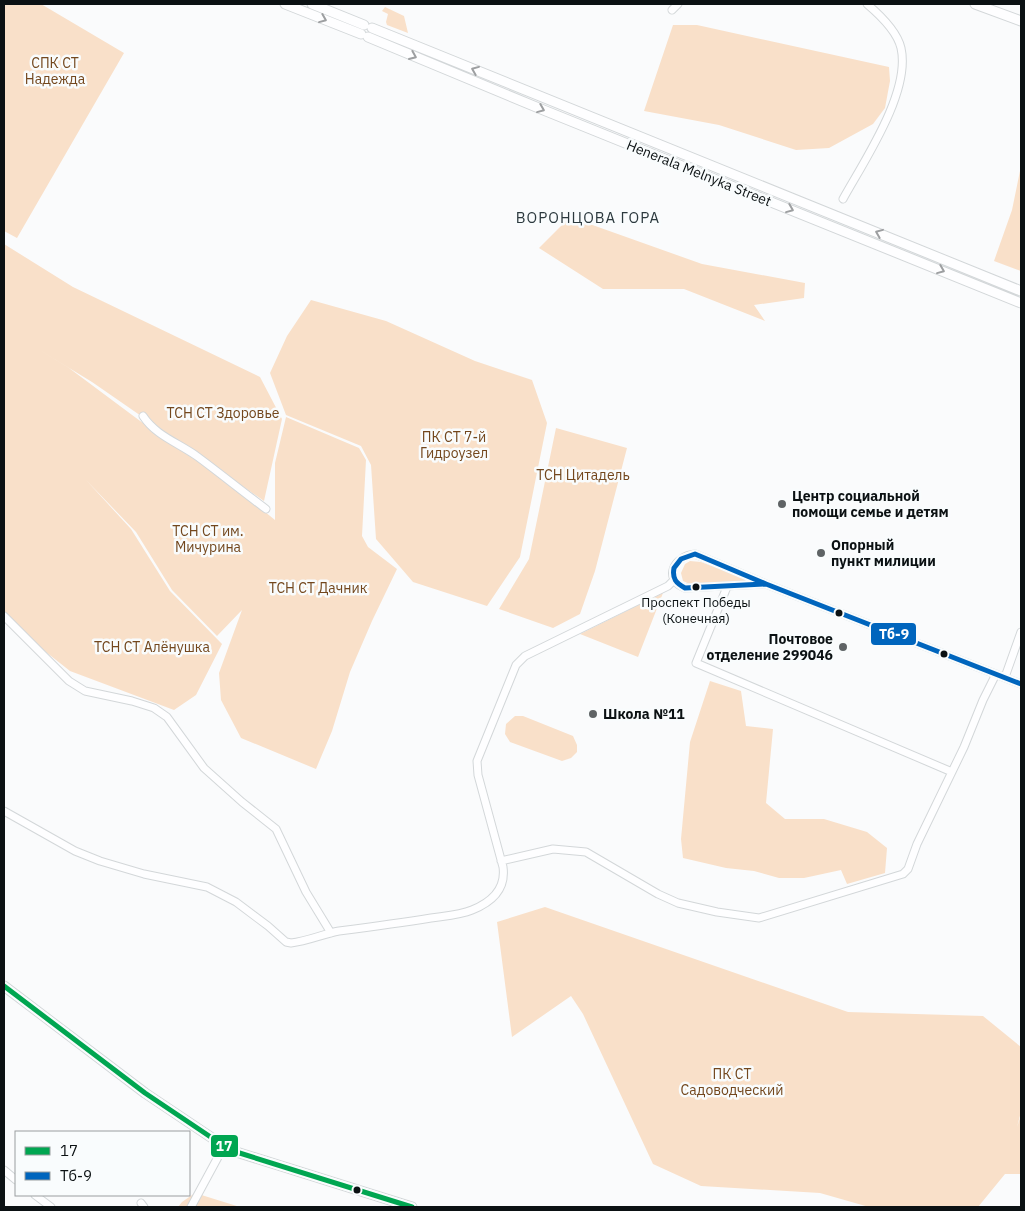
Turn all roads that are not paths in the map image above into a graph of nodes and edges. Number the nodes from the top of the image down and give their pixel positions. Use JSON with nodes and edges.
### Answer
{"nodes":[{"id":1,"x":285,"y":4,"type":"edge"},
{"id":2,"x":312,"y":4,"type":"edge"},
{"id":3,"x":678,"y":4,"type":"edge"},
{"id":4,"x":867,"y":4,"type":"edge"},
{"id":5,"x":975,"y":4,"type":"edge"},
{"id":6,"x":672,"y":10,"type":"dead end"},
{"id":7,"x":1021,"y":21,"type":"edge"},
{"id":8,"x":364,"y":25,"type":"junction"},
{"id":9,"x":382,"y":32,"type":"junction"},
{"id":10,"x":360,"y":34,"type":"junction"},
{"id":11,"x":378,"y":41,"type":"junction"},
{"id":12,"x":636,"y":135,"type":"junction"},
{"id":13,"x":631,"y":145,"type":"junction"},
{"id":14,"x":843,"y":198,"type":"dead end"},
{"id":15,"x":1021,"y":291,"type":"edge"},
{"id":16,"x":1021,"y":303,"type":"edge"},
{"id":17,"x":143,"y":416,"type":"dead end"},
{"id":18,"x":266,"y":509,"type":"dead end"},
{"id":19,"x":674,"y":580,"type":"junction"},
{"id":20,"x":766,"y":584,"type":"junction"},
{"id":21,"x":727,"y":587,"type":"junction"},
{"id":22,"x":4,"y":616,"type":"edge"},
{"id":23,"x":1021,"y":632,"type":"edge"},
{"id":24,"x":996,"y":674,"type":"junction"},
{"id":25,"x":1005,"y":677,"type":"junction"},
{"id":26,"x":1021,"y":684,"type":"edge"},
{"id":27,"x":952,"y":772,"type":"junction"},
{"id":28,"x":4,"y":811,"type":"edge"},
{"id":29,"x":501,"y":861,"type":"junction"},
{"id":30,"x":332,"y":933,"type":"junction"},
{"id":31,"x":4,"y":986,"type":"edge"},
{"id":32,"x":224,"y":1146,"type":"junction"},
{"id":33,"x":4,"y":1170,"type":"edge"},
{"id":34,"x":15,"y":1179,"type":"edge"},
{"id":35,"x":36,"y":1196,"type":"edge"},
{"id":36,"x":50,"y":1207,"type":"edge"},
{"id":37,"x":191,"y":1207,"type":"edge"},
{"id":38,"x":412,"y":1207,"type":"edge"}],
"edges":[{"from":1,"to":10,"type":"main road","name":"Henerala Melnyka Street","one_way":true},
{"from":2,"to":8,"type":"main road","name":"Henerala Melnyka Street"},
{"from":3,"to":6,"type":"street"},
{"from":4,"to":14,"type":"street"},
{"from":5,"to":7,"type":"main road"},
{"from":8,"to":9,"type":"main road","name":"Henerala Melnyka Street"},
{"from":8,"to":10,"type":"main road"},
{"from":9,"to":11,"type":"main road"},
{"from":12,"to":9,"type":"main road","name":"Henerala Melnyka Street","one_way":true},
{"from":10,"to":11,"type":"main road","name":"Henerala Melnyka Street"},
{"from":11,"to":13,"type":"main road","name":"Henerala Melnyka Street","one_way":true},
{"from":12,"to":13,"type":"main road"},
{"from":15,"to":12,"type":"main road","name":"Henerala Melnyka Street","one_way":true},
{"from":13,"to":16,"type":"main road","name":"Henerala Melnyka Street","one_way":true},
{"from":17,"to":18,"type":"street"},
{"from":19,"to":20,"type":"street"},
{"from":19,"to":21,"type":"street"},
{"from":19,"to":29,"type":"street"},
{"from":20,"to":21,"type":"street"},
{"from":20,"to":24,"type":"street"},
{"from":21,"to":27,"type":"street"},
{"from":22,"to":30,"type":"street"},
{"from":23,"to":25,"type":"street"},
{"from":24,"to":25,"type":"street"},
{"from":24,"to":27,"type":"street"},
{"from":25,"to":26,"type":"street"},
{"from":27,"to":29,"type":"street"},
{"from":28,"to":30,"type":"street"},
{"from":29,"to":30,"type":"street"},
{"from":31,"to":32,"type":"main road"},
{"from":32,"to":37,"type":"street"},
{"from":32,"to":38,"type":"main road"},
{"from":33,"to":34,"type":"street"},
{"from":35,"to":36,"type":"street"}]}
